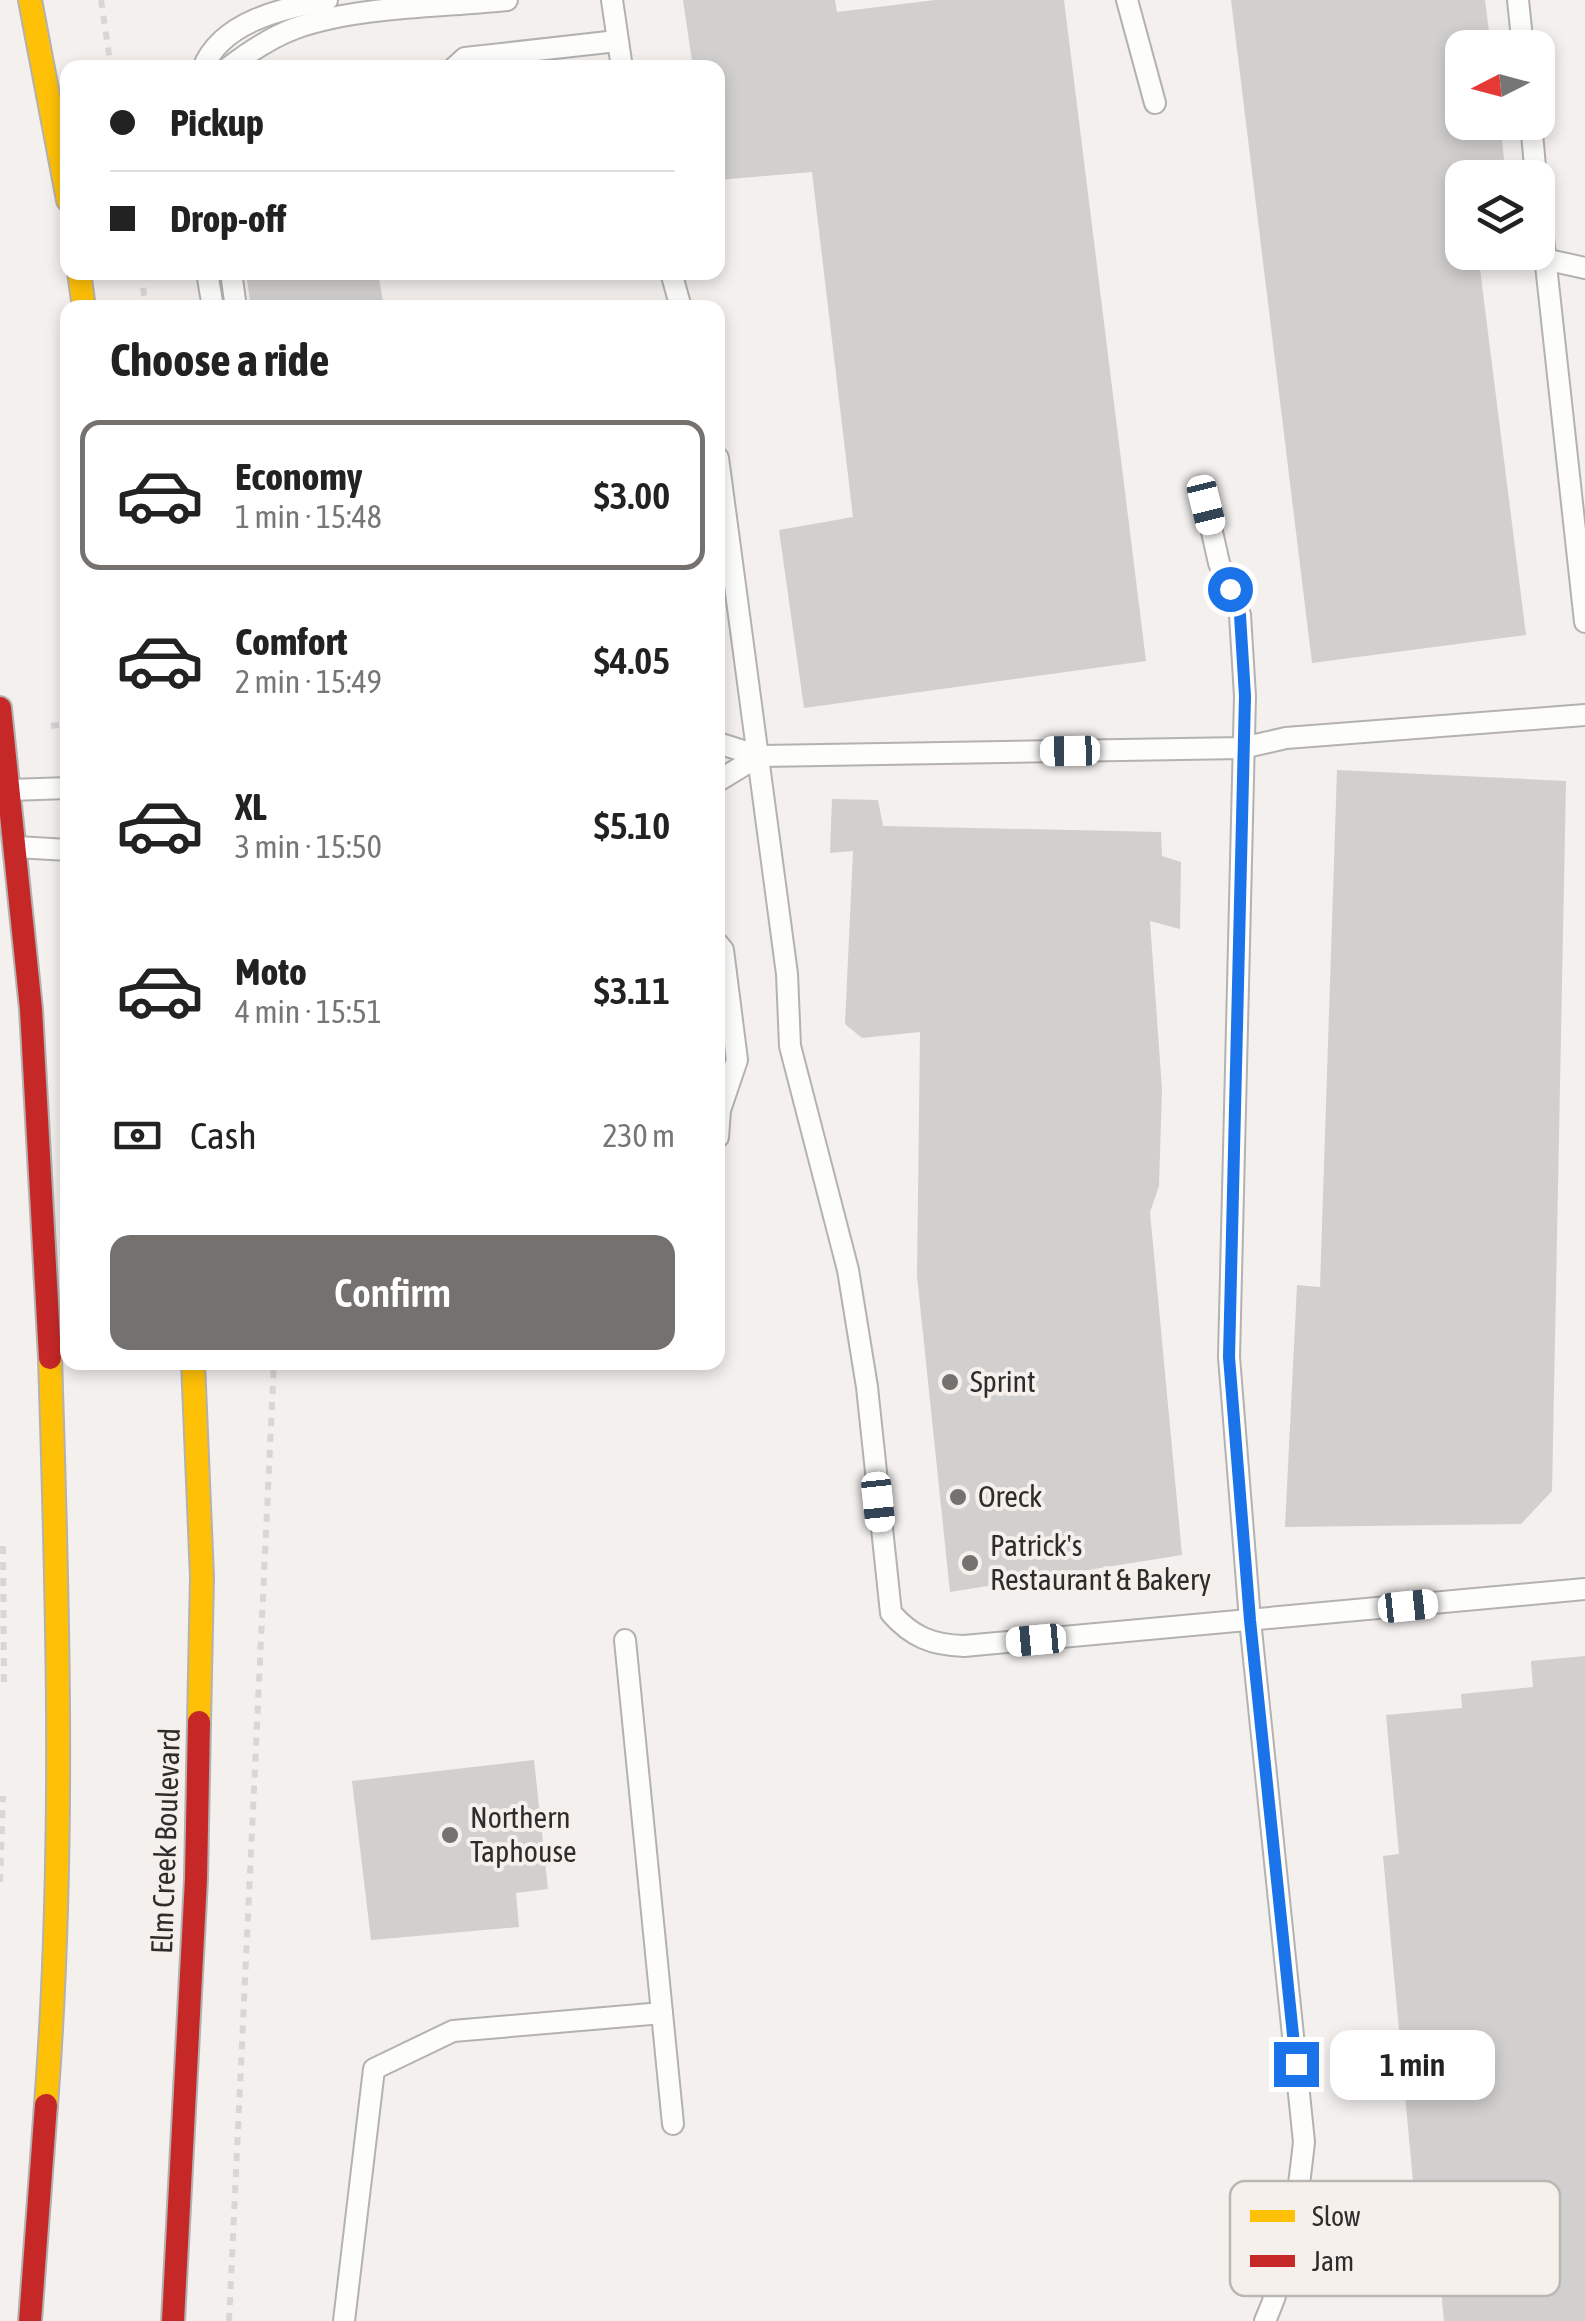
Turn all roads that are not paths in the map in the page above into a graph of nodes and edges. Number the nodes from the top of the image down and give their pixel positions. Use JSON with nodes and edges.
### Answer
{"nodes":[{"id":1,"x":30,"y":0,"type":"edge"},
{"id":2,"x":327,"y":0,"type":"edge"},
{"id":3,"x":507,"y":0,"type":"edge"},
{"id":4,"x":612,"y":0,"type":"edge"},
{"id":5,"x":1127,"y":0,"type":"edge"},
{"id":6,"x":1518,"y":0,"type":"edge"},
{"id":7,"x":1521,"y":30,"type":"edge"},
{"id":8,"x":617,"y":41,"type":"junction"},
{"id":9,"x":206,"y":60,"type":"edge"},
{"id":10,"x":239,"y":60,"type":"edge"},
{"id":11,"x":464,"y":60,"type":"edge"},
{"id":12,"x":621,"y":60,"type":"edge"},
{"id":13,"x":1155,"y":103,"type":"dead end"},
{"id":14,"x":60,"y":158,"type":"edge"},
{"id":15,"x":1555,"y":261,"type":"edge"},
{"id":16,"x":1585,"y":268,"type":"edge"},
{"id":17,"x":1545,"y":270,"type":"edge"},
{"id":18,"x":1206,"y":505,"type":"dead end"},
{"id":19,"x":725,"y":514,"type":"edge"},
{"id":20,"x":1585,"y":622,"type":"edge"},
{"id":21,"x":0,"y":708,"type":"edge"},
{"id":22,"x":1585,"y":715,"type":"edge"},
{"id":23,"x":725,"y":745,"type":"edge"},
{"id":24,"x":1242,"y":748,"type":"junction"},
{"id":25,"x":759,"y":756,"type":"junction"},
{"id":26,"x":725,"y":777,"type":"edge"},
{"id":27,"x":60,"y":788,"type":"edge"},
{"id":28,"x":5,"y":790,"type":"edge"},
{"id":29,"x":9,"y":848,"type":"edge"},
{"id":30,"x":60,"y":850,"type":"edge"},
{"id":31,"x":725,"y":966,"type":"edge"},
{"id":32,"x":725,"y":1091,"type":"edge"},
{"id":33,"x":193,"y":1370,"type":"edge"},
{"id":34,"x":1585,"y":1589,"type":"edge"},
{"id":35,"x":1250,"y":1620,"type":"junction"},
{"id":36,"x":626,"y":1640,"type":"dead end"},
{"id":37,"x":662,"y":2012,"type":"junction"},
{"id":38,"x":673,"y":2124,"type":"dead end"},
{"id":39,"x":1300,"y":2181,"type":"edge"},
{"id":40,"x":1276,"y":2296,"type":"edge"},
{"id":41,"x":30,"y":2321,"type":"edge"},
{"id":42,"x":173,"y":2321,"type":"edge"},
{"id":43,"x":344,"y":2321,"type":"edge"},
{"id":44,"x":1265,"y":2321,"type":"edge"}],
"edges":[{"from":1,"to":14,"type":"main road"},
{"from":2,"to":9,"type":"lane"},
{"from":3,"to":10,"type":"lane"},
{"from":4,"to":8,"type":"lane"},
{"from":5,"to":13,"type":"lane"},
{"from":6,"to":7,"type":"lane"},
{"from":8,"to":11,"type":"lane"},
{"from":8,"to":12,"type":"lane"},
{"from":15,"to":16,"type":"lane"},
{"from":17,"to":20,"type":"lane"},
{"from":18,"to":24,"type":"lane"},
{"from":19,"to":25,"type":"lane"},
{"from":21,"to":28,"type":"main road"},
{"from":22,"to":24,"type":"lane"},
{"from":23,"to":25,"type":"lane"},
{"from":24,"to":25,"type":"lane"},
{"from":24,"to":35,"type":"lane"},
{"from":25,"to":26,"type":"lane"},
{"from":25,"to":35,"type":"lane"},
{"from":27,"to":28,"type":"lane"},
{"from":28,"to":29,"type":"main road"},
{"from":29,"to":30,"type":"lane"},
{"from":29,"to":41,"type":"main road"},
{"from":31,"to":32,"type":"lane"},
{"from":33,"to":42,"type":"main road","name":"Elm Creek Boulevard"},
{"from":34,"to":35,"type":"lane"},
{"from":35,"to":39,"type":"lane"},
{"from":36,"to":37,"type":"lane"},
{"from":37,"to":38,"type":"lane"},
{"from":37,"to":43,"type":"lane"},
{"from":40,"to":44,"type":"lane"}]}
